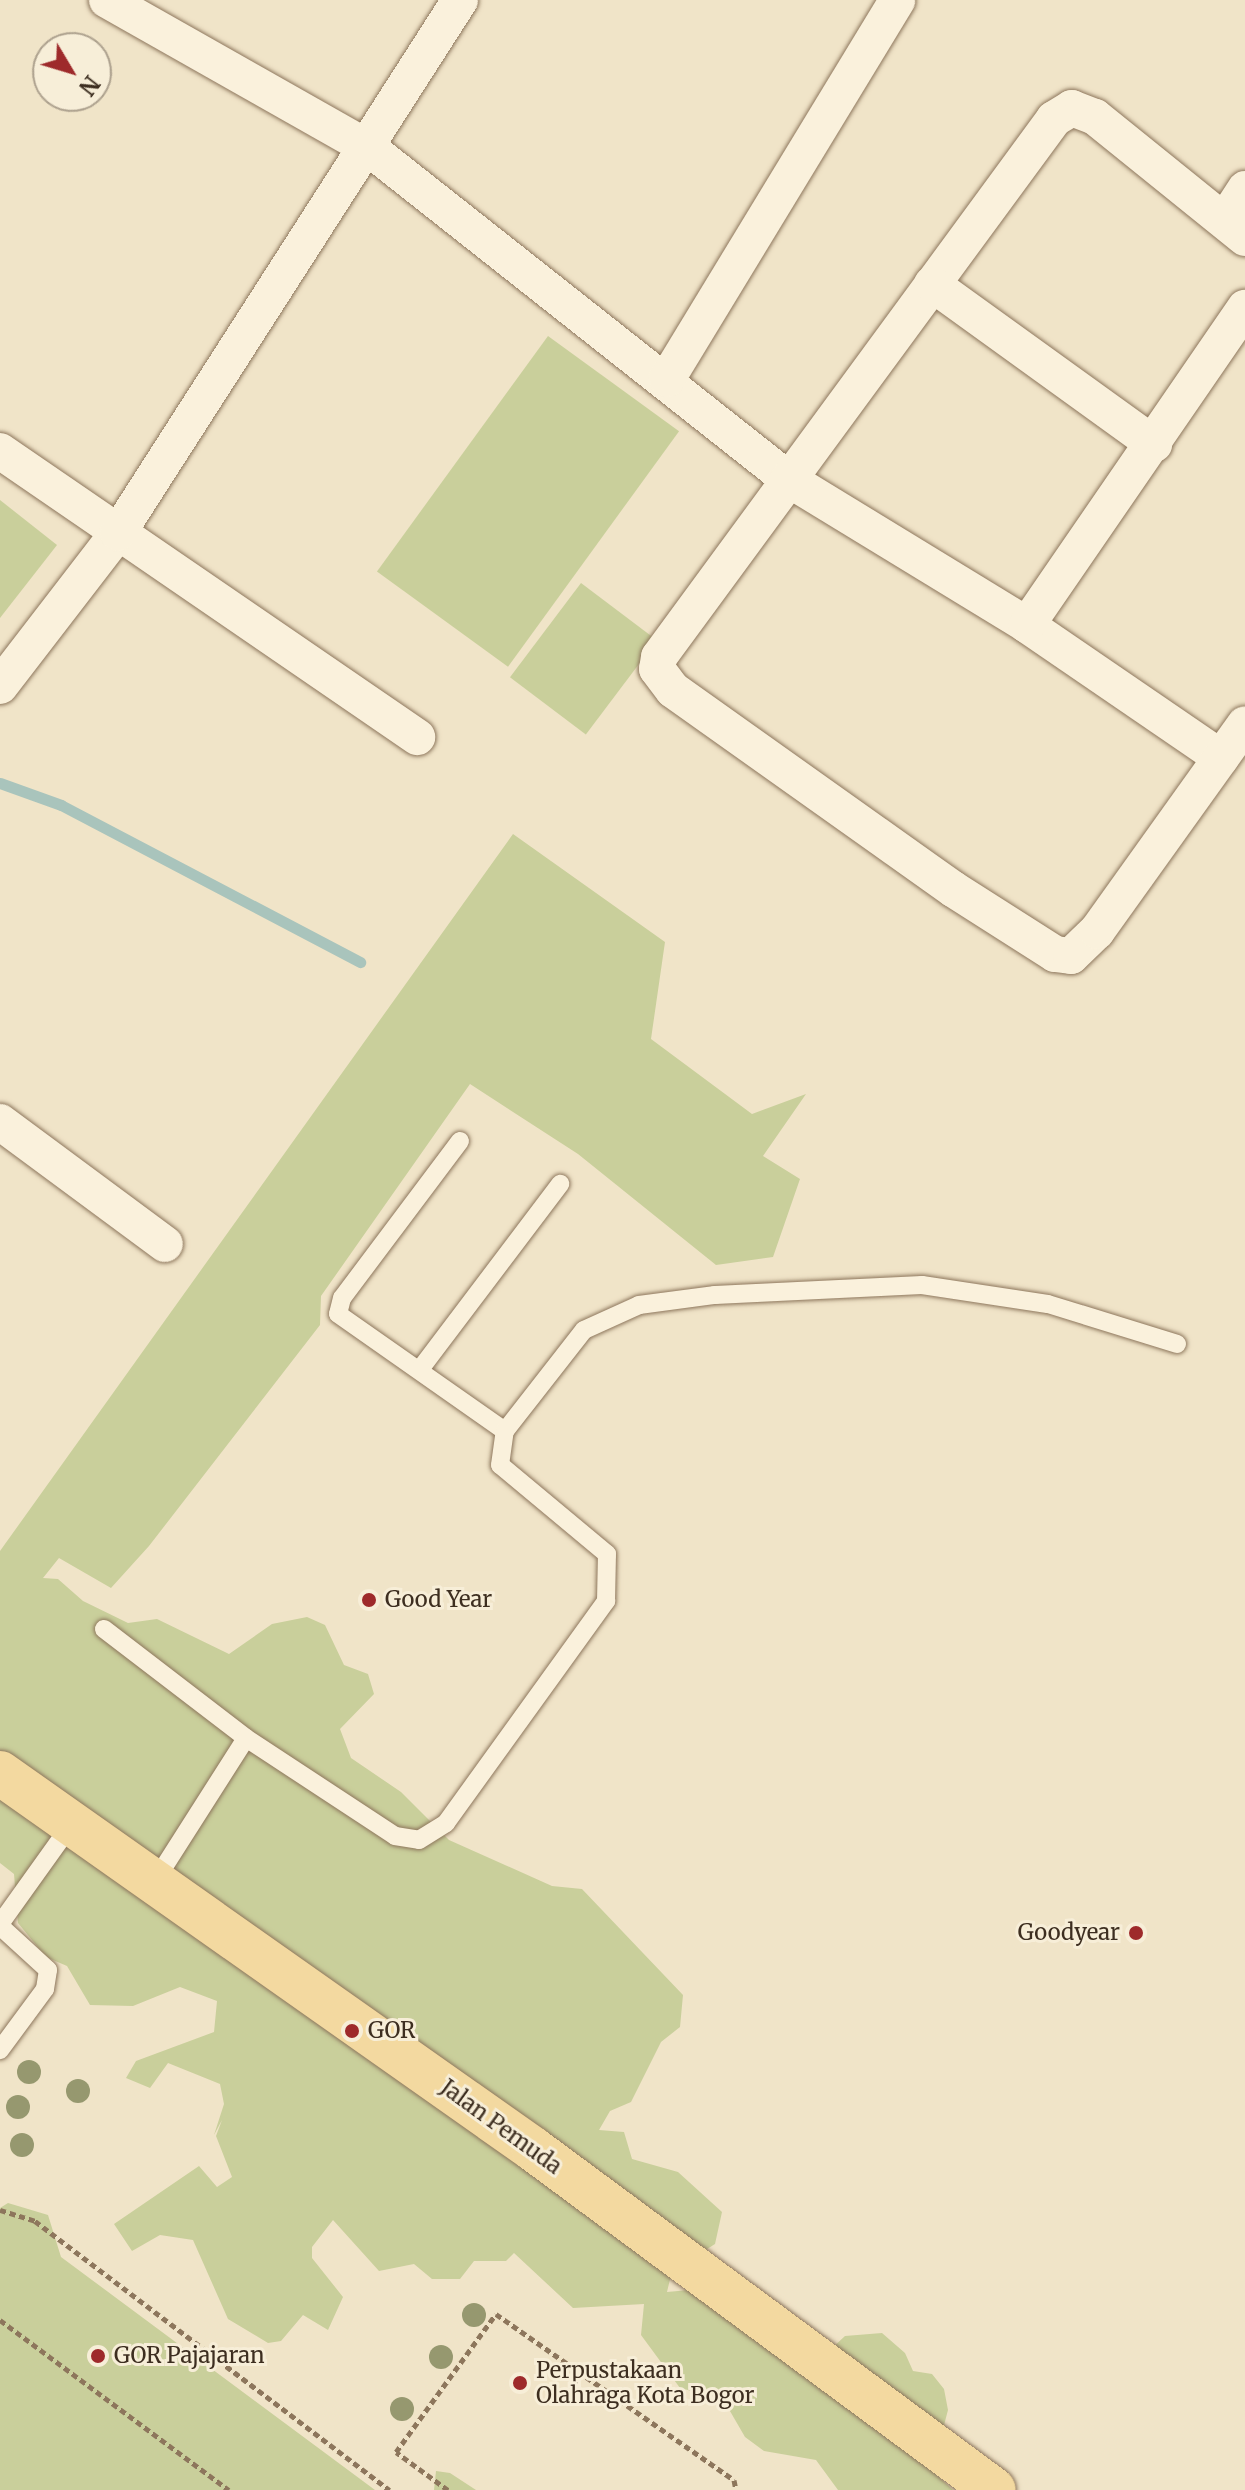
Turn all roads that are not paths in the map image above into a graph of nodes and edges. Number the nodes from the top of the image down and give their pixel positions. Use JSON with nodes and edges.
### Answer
{"nodes":[{"id":1,"x":107,"y":0,"type":"edge"},
{"id":2,"x":460,"y":0,"type":"edge"},
{"id":3,"x":897,"y":0,"type":"edge"},
{"id":4,"x":370,"y":149,"type":"junction"},
{"id":5,"x":1245,"y":189,"type":"edge"},
{"id":6,"x":1235,"y":229,"type":"edge"},
{"id":7,"x":932,"y":284,"type":"junction"},
{"id":8,"x":1245,"y":308,"type":"edge"},
{"id":9,"x":667,"y":379,"type":"junction"},
{"id":10,"x":1154,"y":444,"type":"junction"},
{"id":11,"x":0,"y":451,"type":"edge"},
{"id":12,"x":788,"y":479,"type":"junction"},
{"id":13,"x":118,"y":533,"type":"junction"},
{"id":14,"x":1027,"y":625,"type":"junction"},
{"id":15,"x":0,"y":686,"type":"edge"},
{"id":16,"x":1245,"y":724,"type":"edge"},
{"id":17,"x":417,"y":737,"type":"dead end"},
{"id":18,"x":1221,"y":758,"type":"junction"},
{"id":19,"x":0,"y":1122,"type":"edge"},
{"id":20,"x":460,"y":1141,"type":"dead end"},
{"id":21,"x":560,"y":1184,"type":"dead end"},
{"id":22,"x":165,"y":1244,"type":"dead end"},
{"id":23,"x":1177,"y":1344,"type":"dead end"},
{"id":24,"x":421,"y":1368,"type":"junction"},
{"id":25,"x":505,"y":1431,"type":"junction"},
{"id":26,"x":104,"y":1629,"type":"dead end"},
{"id":27,"x":246,"y":1738,"type":"junction"},
{"id":28,"x":0,"y":1773,"type":"edge"},
{"id":29,"x":74,"y":1821,"type":"junction"},
{"id":30,"x":155,"y":1881,"type":"junction"},
{"id":31,"x":0,"y":1925,"type":"edge"},
{"id":32,"x":0,"y":2050,"type":"edge"},
{"id":33,"x":994,"y":2490,"type":"edge"}],
"edges":[{"from":1,"to":4,"type":"street"},
{"from":2,"to":4,"type":"street"},
{"from":3,"to":9,"type":"street"},
{"from":4,"to":9,"type":"street"},
{"from":4,"to":13,"type":"street"},
{"from":5,"to":6,"type":"street"},
{"from":6,"to":7,"type":"street"},
{"from":7,"to":10,"type":"street"},
{"from":7,"to":12,"type":"street"},
{"from":8,"to":10,"type":"street"},
{"from":9,"to":12,"type":"street"},
{"from":10,"to":14,"type":"street"},
{"from":11,"to":13,"type":"street"},
{"from":12,"to":14,"type":"street"},
{"from":12,"to":18,"type":"street"},
{"from":13,"to":15,"type":"street"},
{"from":13,"to":17,"type":"street"},
{"from":14,"to":18,"type":"street"},
{"from":16,"to":18,"type":"street"},
{"from":19,"to":22,"type":"street"},
{"from":20,"to":24,"type":"lane"},
{"from":21,"to":24,"type":"lane"},
{"from":23,"to":25,"type":"lane"},
{"from":24,"to":25,"type":"lane"},
{"from":25,"to":27,"type":"lane"},
{"from":26,"to":27,"type":"lane"},
{"from":27,"to":30,"type":"lane"},
{"from":28,"to":29,"type":"main road","name":"Jalan Pemuda"},
{"from":29,"to":30,"type":"main road","name":"Jalan Pemuda"},
{"from":29,"to":31,"type":"lane"},
{"from":30,"to":33,"type":"main road","name":"Jalan Pemuda"},
{"from":31,"to":32,"type":"lane"}]}
